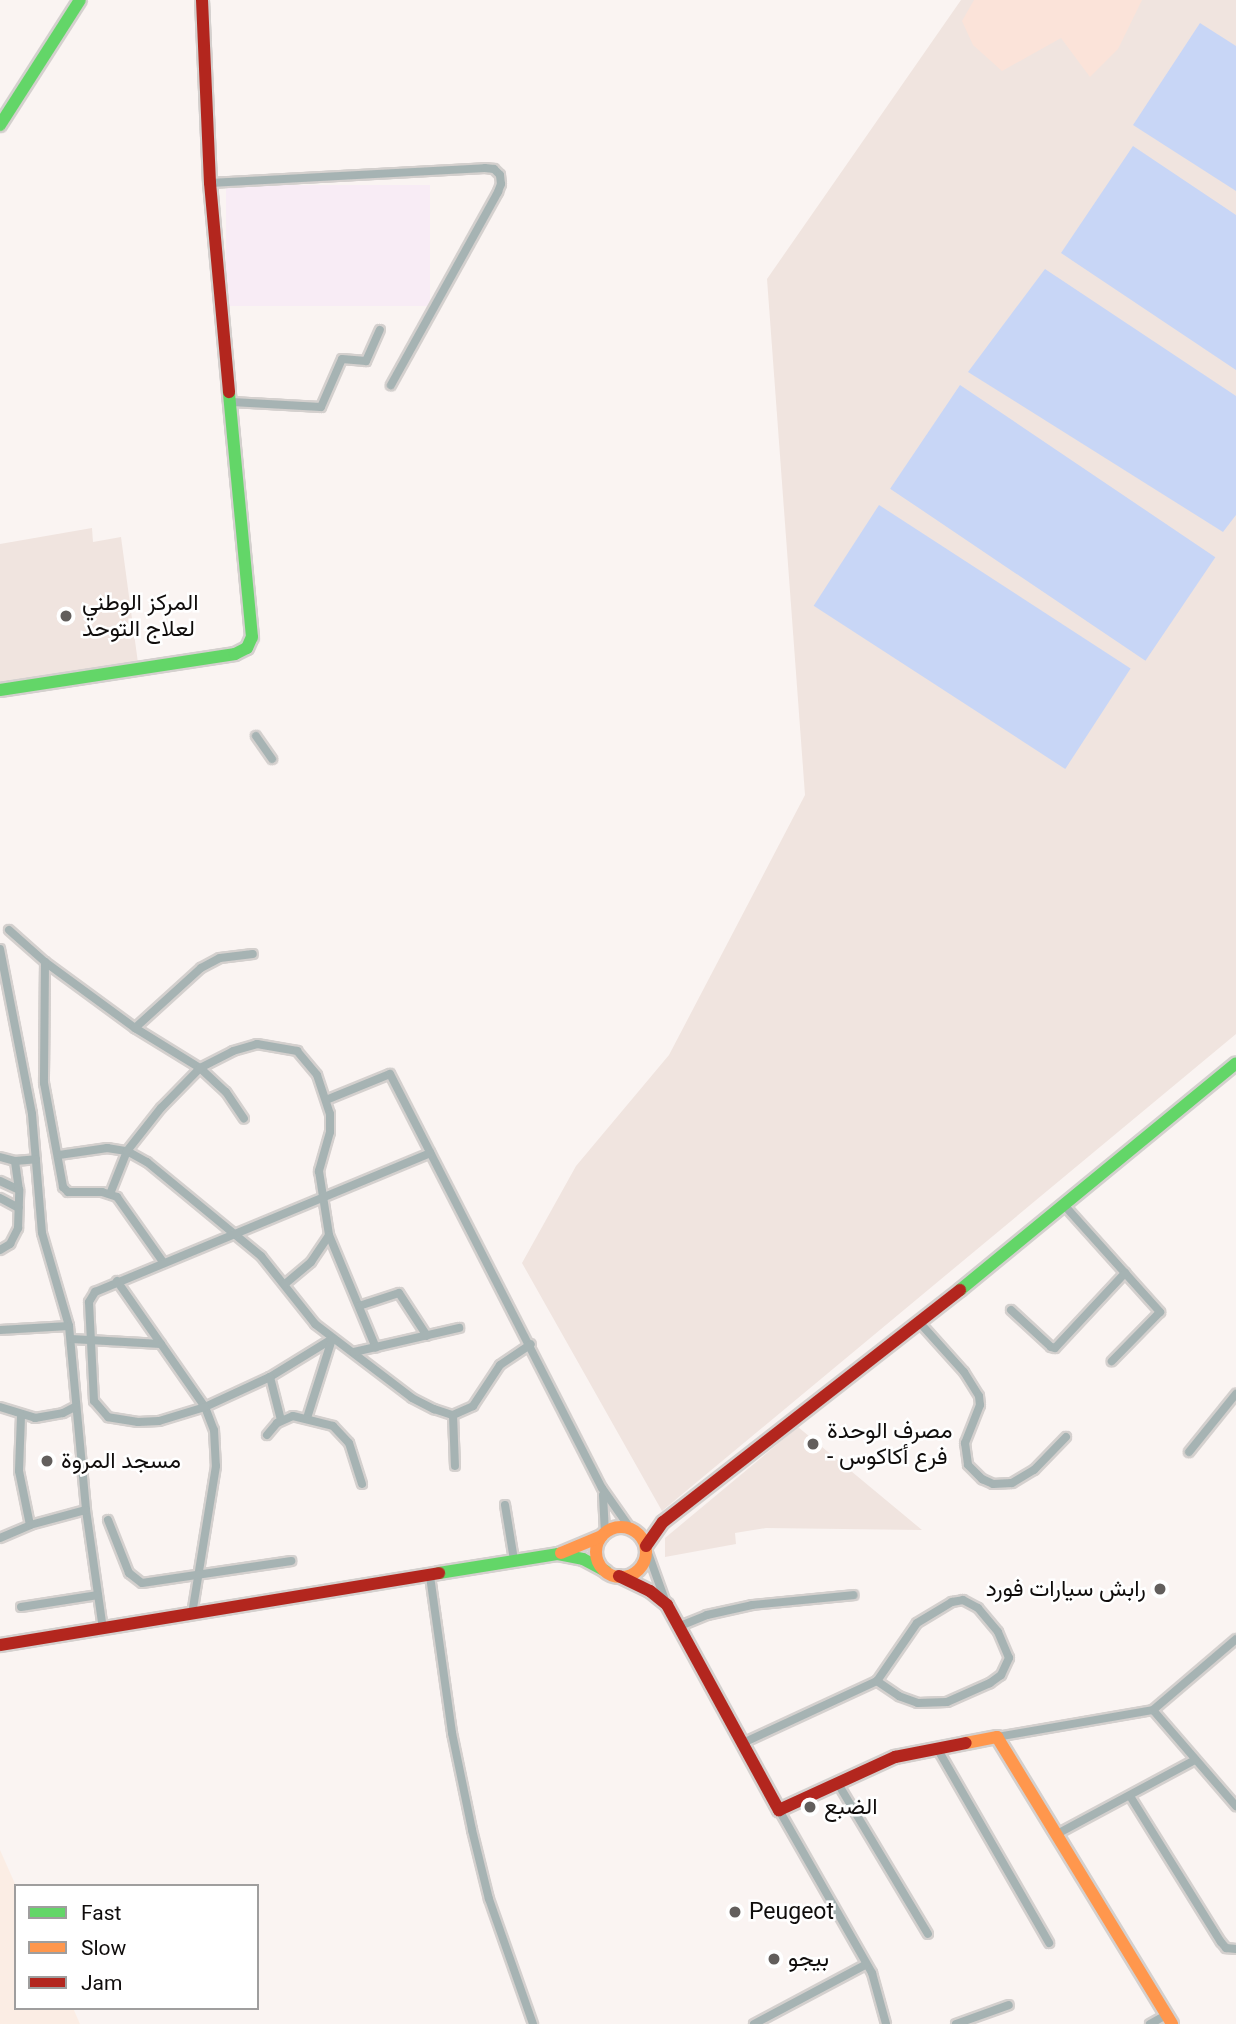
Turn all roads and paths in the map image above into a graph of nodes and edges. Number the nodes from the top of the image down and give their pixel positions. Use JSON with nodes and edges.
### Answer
{"nodes":[{"id":1,"x":80,"y":0,"type":"edge"},
{"id":2,"x":202,"y":0,"type":"edge"},
{"id":3,"x":0,"y":125,"type":"edge"},
{"id":4,"x":210,"y":183,"type":"junction"},
{"id":5,"x":380,"y":330,"type":"dead end"},
{"id":6,"x":391,"y":385,"type":"dead end"},
{"id":7,"x":232,"y":402,"type":"junction"},
{"id":8,"x":0,"y":690,"type":"edge"},
{"id":9,"x":256,"y":736,"type":"dead end"},
{"id":10,"x":272,"y":759,"type":"dead end"},
{"id":11,"x":9,"y":930,"type":"dead end"},
{"id":12,"x":0,"y":948,"type":"edge"},
{"id":13,"x":253,"y":954,"type":"dead end"},
{"id":14,"x":45,"y":962,"type":"junction"},
{"id":15,"x":10,"y":1002,"type":"junction"},
{"id":16,"x":0,"y":1003,"type":"edge"},
{"id":17,"x":135,"y":1028,"type":"junction"},
{"id":18,"x":1236,"y":1063,"type":"edge"},
{"id":19,"x":200,"y":1068,"type":"junction"},
{"id":20,"x":326,"y":1100,"type":"junction"},
{"id":21,"x":244,"y":1119,"type":"dead end"},
{"id":22,"x":127,"y":1151,"type":"junction"},
{"id":23,"x":430,"y":1153,"type":"junction"},
{"id":24,"x":59,"y":1155,"type":"junction"},
{"id":25,"x":0,"y":1157,"type":"edge"},
{"id":26,"x":36,"y":1159,"type":"junction"},
{"id":27,"x":15,"y":1161,"type":"junction"},
{"id":28,"x":0,"y":1181,"type":"edge"},
{"id":29,"x":19,"y":1190,"type":"junction"},
{"id":30,"x":110,"y":1194,"type":"junction"},
{"id":31,"x":322,"y":1197,"type":"junction"},
{"id":32,"x":0,"y":1198,"type":"edge"},
{"id":33,"x":1064,"y":1205,"type":"junction"},
{"id":34,"x":19,"y":1208,"type":"junction"},
{"id":35,"x":234,"y":1233,"type":"junction"},
{"id":36,"x":329,"y":1235,"type":"junction"},
{"id":37,"x":0,"y":1250,"type":"edge"},
{"id":38,"x":163,"y":1262,"type":"junction"},
{"id":39,"x":1125,"y":1273,"type":"junction"},
{"id":40,"x":117,"y":1281,"type":"junction"},
{"id":41,"x":285,"y":1284,"type":"junction"},
{"id":42,"x":359,"y":1306,"type":"junction"},
{"id":43,"x":1011,"y":1310,"type":"dead end"},
{"id":44,"x":920,"y":1323,"type":"junction"},
{"id":45,"x":69,"y":1326,"type":"junction"},
{"id":46,"x":458,"y":1328,"type":"dead end"},
{"id":47,"x":0,"y":1330,"type":"edge"},
{"id":48,"x":427,"y":1336,"type":"junction"},
{"id":49,"x":71,"y":1339,"type":"junction"},
{"id":50,"x":332,"y":1339,"type":"junction"},
{"id":51,"x":90,"y":1340,"type":"junction"},
{"id":52,"x":531,"y":1343,"type":"junction"},
{"id":53,"x":161,"y":1344,"type":"junction"},
{"id":54,"x":376,"y":1348,"type":"junction"},
{"id":55,"x":354,"y":1352,"type":"junction"},
{"id":56,"x":1112,"y":1361,"type":"dead end"},
{"id":57,"x":270,"y":1377,"type":"junction"},
{"id":58,"x":1236,"y":1394,"type":"edge"},
{"id":59,"x":0,"y":1407,"type":"edge"},
{"id":60,"x":75,"y":1407,"type":"junction"},
{"id":61,"x":205,"y":1407,"type":"junction"},
{"id":62,"x":453,"y":1415,"type":"junction"},
{"id":63,"x":22,"y":1416,"type":"junction"},
{"id":64,"x":306,"y":1418,"type":"junction"},
{"id":65,"x":281,"y":1420,"type":"junction"},
{"id":66,"x":267,"y":1435,"type":"dead end"},
{"id":67,"x":1066,"y":1437,"type":"dead end"},
{"id":68,"x":1189,"y":1452,"type":"dead end"},
{"id":69,"x":456,"y":1466,"type":"dead end"},
{"id":70,"x":362,"y":1484,"type":"dead end"},
{"id":71,"x":602,"y":1488,"type":"junction"},
{"id":72,"x":505,"y":1505,"type":"dead end"},
{"id":73,"x":86,"y":1510,"type":"junction"},
{"id":74,"x":108,"y":1520,"type":"dead end"},
{"id":75,"x":663,"y":1522,"type":"junction"},
{"id":76,"x":30,"y":1524,"type":"junction"},
{"id":77,"x":633,"y":1529,"type":"junction"},
{"id":78,"x":604,"y":1534,"type":"junction"},
{"id":79,"x":0,"y":1538,"type":"edge"},
{"id":80,"x":646,"y":1548,"type":"junction"},
{"id":81,"x":558,"y":1554,"type":"junction"},
{"id":82,"x":291,"y":1560,"type":"dead end"},
{"id":83,"x":514,"y":1560,"type":"junction"},
{"id":84,"x":606,"y":1571,"type":"junction"},
{"id":85,"x":197,"y":1574,"type":"junction"},
{"id":86,"x":430,"y":1576,"type":"junction"},
{"id":87,"x":619,"y":1576,"type":"junction"},
{"id":88,"x":98,"y":1595,"type":"junction"},
{"id":89,"x":854,"y":1595,"type":"dead end"},
{"id":90,"x":667,"y":1605,"type":"junction"},
{"id":91,"x":21,"y":1607,"type":"dead end"},
{"id":92,"x":192,"y":1615,"type":"junction"},
{"id":93,"x":680,"y":1626,"type":"junction"},
{"id":94,"x":103,"y":1629,"type":"junction"},
{"id":95,"x":1236,"y":1639,"type":"edge"},
{"id":96,"x":0,"y":1645,"type":"edge"},
{"id":97,"x":877,"y":1681,"type":"junction"},
{"id":98,"x":1153,"y":1710,"type":"junction"},
{"id":99,"x":997,"y":1737,"type":"junction"},
{"id":100,"x":743,"y":1743,"type":"junction"},
{"id":101,"x":937,"y":1748,"type":"junction"},
{"id":102,"x":1195,"y":1760,"type":"junction"},
{"id":103,"x":837,"y":1782,"type":"junction"},
{"id":104,"x":1130,"y":1796,"type":"junction"},
{"id":105,"x":1236,"y":1807,"type":"edge"},
{"id":106,"x":779,"y":1810,"type":"junction"},
{"id":107,"x":1057,"y":1834,"type":"junction"},
{"id":108,"x":928,"y":1934,"type":"dead end"},
{"id":109,"x":1049,"y":1943,"type":"dead end"},
{"id":110,"x":1236,"y":1949,"type":"edge"},
{"id":111,"x":865,"y":1965,"type":"junction"},
{"id":112,"x":1009,"y":2005,"type":"dead end"},
{"id":113,"x":1169,"y":2019,"type":"edge"},
{"id":114,"x":533,"y":2024,"type":"edge"},
{"id":115,"x":754,"y":2024,"type":"edge"},
{"id":116,"x":886,"y":2024,"type":"edge"},
{"id":117,"x":956,"y":2024,"type":"edge"},
{"id":118,"x":1150,"y":2024,"type":"edge"}],
"edges":[{"from":1,"to":3,"type":"street"},
{"from":2,"to":4,"type":"street"},
{"from":4,"to":6,"type":"street"},
{"from":4,"to":7,"type":"street"},
{"from":5,"to":7,"type":"street"},
{"from":7,"to":8,"type":"street"},
{"from":9,"to":10,"type":"street"},
{"from":11,"to":14,"type":"street"},
{"from":12,"to":15,"type":"street"},
{"from":13,"to":17,"type":"street"},
{"from":14,"to":17,"type":"street"},
{"from":14,"to":24,"type":"street"},
{"from":15,"to":16,"type":"street"},
{"from":15,"to":26,"type":"street"},
{"from":17,"to":19,"type":"street"},
{"from":18,"to":33,"type":"street"},
{"from":19,"to":20,"type":"street"},
{"from":19,"to":21,"type":"street"},
{"from":19,"to":22,"type":"street"},
{"from":20,"to":23,"type":"street"},
{"from":20,"to":31,"type":"street"},
{"from":22,"to":24,"type":"street"},
{"from":22,"to":30,"type":"street"},
{"from":22,"to":35,"type":"street"},
{"from":23,"to":31,"type":"street"},
{"from":23,"to":52,"type":"street"},
{"from":24,"to":30,"type":"street"},
{"from":25,"to":27,"type":"street"},
{"from":26,"to":27,"type":"street"},
{"from":26,"to":45,"type":"street"},
{"from":27,"to":29,"type":"street"},
{"from":28,"to":29,"type":"street"},
{"from":29,"to":34,"type":"street"},
{"from":30,"to":38,"type":"street"},
{"from":31,"to":35,"type":"street"},
{"from":31,"to":36,"type":"street"},
{"from":32,"to":34,"type":"street"},
{"from":33,"to":39,"type":"street"},
{"from":33,"to":44,"type":"street"},
{"from":34,"to":37,"type":"street"},
{"from":35,"to":38,"type":"street"},
{"from":35,"to":41,"type":"street"},
{"from":36,"to":41,"type":"street"},
{"from":36,"to":42,"type":"street"},
{"from":38,"to":40,"type":"street"},
{"from":39,"to":43,"type":"street"},
{"from":39,"to":56,"type":"street"},
{"from":40,"to":51,"type":"street"},
{"from":40,"to":53,"type":"street"},
{"from":41,"to":50,"type":"street"},
{"from":42,"to":48,"type":"street"},
{"from":42,"to":54,"type":"street"},
{"from":44,"to":67,"type":"street"},
{"from":44,"to":75,"type":"street"},
{"from":45,"to":47,"type":"street"},
{"from":45,"to":49,"type":"street"},
{"from":46,"to":48,"type":"street"},
{"from":48,"to":54,"type":"street"},
{"from":49,"to":51,"type":"street"},
{"from":49,"to":60,"type":"street"},
{"from":50,"to":55,"type":"street"},
{"from":50,"to":57,"type":"street"},
{"from":50,"to":64,"type":"street"},
{"from":51,"to":53,"type":"street"},
{"from":51,"to":61,"type":"street"},
{"from":52,"to":62,"type":"street"},
{"from":52,"to":71,"type":"street"},
{"from":53,"to":61,"type":"street"},
{"from":54,"to":55,"type":"street"},
{"from":55,"to":62,"type":"street"},
{"from":57,"to":61,"type":"street"},
{"from":57,"to":65,"type":"street"},
{"from":58,"to":68,"type":"street"},
{"from":59,"to":63,"type":"street"},
{"from":60,"to":63,"type":"street"},
{"from":60,"to":73,"type":"street"},
{"from":61,"to":85,"type":"street"},
{"from":62,"to":69,"type":"street"},
{"from":63,"to":76,"type":"street"},
{"from":64,"to":65,"type":"street"},
{"from":64,"to":70,"type":"street"},
{"from":65,"to":66,"type":"street"},
{"from":71,"to":77,"type":"street"},
{"from":71,"to":78,"type":"street"},
{"from":72,"to":83,"type":"street"},
{"from":73,"to":76,"type":"street"},
{"from":73,"to":88,"type":"street"},
{"from":74,"to":85,"type":"street"},
{"from":75,"to":77,"type":"street"},
{"from":75,"to":80,"type":"street"},
{"from":76,"to":79,"type":"street"},
{"from":77,"to":78,"type":"street"},
{"from":77,"to":80,"type":"street"},
{"from":78,"to":81,"type":"street"},
{"from":78,"to":84,"type":"street"},
{"from":80,"to":87,"type":"street"},
{"from":80,"to":90,"type":"street"},
{"from":81,"to":83,"type":"street"},
{"from":81,"to":84,"type":"street"},
{"from":82,"to":85,"type":"street"},
{"from":83,"to":86,"type":"street"},
{"from":84,"to":87,"type":"street"},
{"from":85,"to":92,"type":"street"},
{"from":86,"to":92,"type":"street"},
{"from":86,"to":114,"type":"street"},
{"from":87,"to":90,"type":"street"},
{"from":88,"to":91,"type":"street"},
{"from":88,"to":94,"type":"street"},
{"from":89,"to":93,"type":"street"},
{"from":90,"to":93,"type":"street"},
{"from":92,"to":94,"type":"street"},
{"from":93,"to":100,"type":"street"},
{"from":94,"to":96,"type":"street"},
{"from":95,"to":98,"type":"street"},
{"from":97,"to":97,"type":"street"},
{"from":97,"to":100,"type":"street"},
{"from":98,"to":99,"type":"street"},
{"from":98,"to":102,"type":"street"},
{"from":99,"to":101,"type":"street"},
{"from":99,"to":107,"type":"street"},
{"from":100,"to":106,"type":"street"},
{"from":101,"to":103,"type":"street"},
{"from":101,"to":109,"type":"street"},
{"from":102,"to":104,"type":"street"},
{"from":102,"to":105,"type":"street"},
{"from":103,"to":106,"type":"street"},
{"from":103,"to":108,"type":"street"},
{"from":104,"to":107,"type":"street"},
{"from":104,"to":110,"type":"street"},
{"from":106,"to":111,"type":"street"},
{"from":107,"to":113,"type":"street"},
{"from":111,"to":115,"type":"street"},
{"from":111,"to":116,"type":"street"},
{"from":112,"to":117,"type":"street"},
{"from":113,"to":118,"type":"street"}]}
